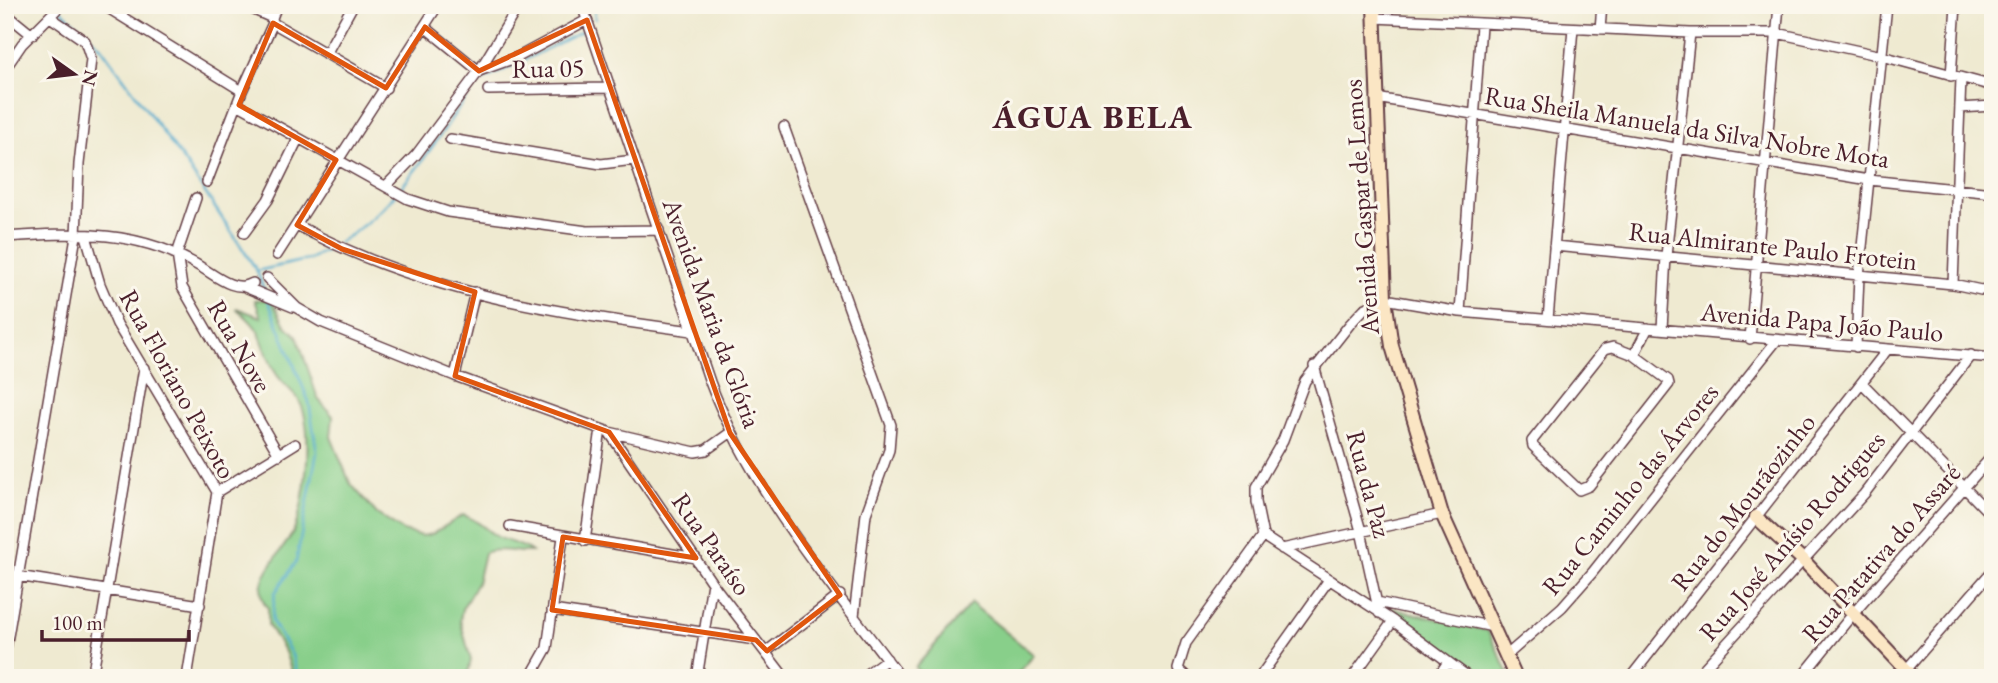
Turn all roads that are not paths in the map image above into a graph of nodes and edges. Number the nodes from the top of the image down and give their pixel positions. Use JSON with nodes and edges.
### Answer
{"nodes":[{"id":1,"x":103,"y":5,"type":"edge"},
{"id":2,"x":243,"y":5,"type":"edge"},
{"id":3,"x":277,"y":5,"type":"edge"},
{"id":4,"x":354,"y":5,"type":"edge"},
{"id":5,"x":438,"y":5,"type":"edge"},
{"id":6,"x":519,"y":5,"type":"edge"},
{"id":7,"x":582,"y":5,"type":"edge"},
{"id":8,"x":1602,"y":5,"type":"edge"},
{"id":9,"x":1780,"y":5,"type":"edge"},
{"id":10,"x":1887,"y":5,"type":"edge"},
{"id":11,"x":1956,"y":5,"type":"edge"},
{"id":12,"x":56,"y":11,"type":"edge"},
{"id":13,"x":1374,"y":12,"type":"edge"},
{"id":14,"x":5,"y":13,"type":"edge"},
{"id":15,"x":272,"y":20,"type":"junction"},
{"id":16,"x":587,"y":20,"type":"junction"},
{"id":17,"x":1481,"y":25,"type":"junction"},
{"id":18,"x":425,"y":27,"type":"junction"},
{"id":19,"x":1573,"y":28,"type":"junction"},
{"id":20,"x":1600,"y":29,"type":"junction"},
{"id":21,"x":1690,"y":33,"type":"junction"},
{"id":22,"x":1777,"y":33,"type":"junction"},
{"id":23,"x":32,"y":35,"type":"junction"},
{"id":24,"x":326,"y":54,"type":"junction"},
{"id":25,"x":1882,"y":57,"type":"junction"},
{"id":26,"x":1993,"y":68,"type":"edge"},
{"id":27,"x":5,"y":69,"type":"edge"},
{"id":28,"x":479,"y":71,"type":"junction"},
{"id":29,"x":1956,"y":77,"type":"junction"},
{"id":30,"x":1990,"y":86,"type":"edge"},
{"id":31,"x":386,"y":88,"type":"junction"},
{"id":32,"x":609,"y":88,"type":"junction"},
{"id":33,"x":488,"y":90,"type":"dead end"},
{"id":34,"x":242,"y":91,"type":"junction"},
{"id":35,"x":1376,"y":98,"type":"junction"},
{"id":36,"x":239,"y":104,"type":"junction"},
{"id":37,"x":1993,"y":106,"type":"edge"},
{"id":38,"x":1960,"y":108,"type":"junction"},
{"id":39,"x":1472,"y":113,"type":"junction"},
{"id":40,"x":783,"y":127,"type":"dead end"},
{"id":41,"x":1563,"y":128,"type":"junction"},
{"id":42,"x":298,"y":139,"type":"junction"},
{"id":43,"x":450,"y":139,"type":"dead end"},
{"id":44,"x":1678,"y":148,"type":"junction"},
{"id":45,"x":336,"y":160,"type":"junction"},
{"id":46,"x":634,"y":160,"type":"junction"},
{"id":47,"x":1767,"y":161,"type":"junction"},
{"id":48,"x":1868,"y":180,"type":"junction"},
{"id":49,"x":207,"y":182,"type":"dead end"},
{"id":50,"x":389,"y":187,"type":"junction"},
{"id":51,"x":1958,"y":189,"type":"junction"},
{"id":52,"x":1993,"y":192,"type":"edge"},
{"id":53,"x":196,"y":198,"type":"dead end"},
{"id":54,"x":297,"y":225,"type":"junction"},
{"id":55,"x":659,"y":230,"type":"junction"},
{"id":56,"x":244,"y":233,"type":"dead end"},
{"id":57,"x":81,"y":236,"type":"junction"},
{"id":58,"x":5,"y":237,"type":"edge"},
{"id":59,"x":1554,"y":246,"type":"junction"},
{"id":60,"x":177,"y":254,"type":"junction"},
{"id":61,"x":277,"y":254,"type":"dead end"},
{"id":62,"x":1666,"y":256,"type":"junction"},
{"id":63,"x":1755,"y":266,"type":"junction"},
{"id":64,"x":1859,"y":276,"type":"junction"},
{"id":65,"x":267,"y":278,"type":"dead end"},
{"id":66,"x":1953,"y":285,"type":"junction"},
{"id":67,"x":1990,"y":289,"type":"edge"},
{"id":68,"x":475,"y":292,"type":"junction"},
{"id":69,"x":1385,"y":299,"type":"junction"},
{"id":70,"x":298,"y":308,"type":"junction"},
{"id":71,"x":1460,"y":312,"type":"junction"},
{"id":72,"x":1548,"y":319,"type":"junction"},
{"id":73,"x":1648,"y":328,"type":"junction"},
{"id":74,"x":1662,"y":329,"type":"junction"},
{"id":75,"x":692,"y":331,"type":"junction"},
{"id":76,"x":1750,"y":339,"type":"junction"},
{"id":77,"x":1777,"y":340,"type":"junction"},
{"id":78,"x":1856,"y":348,"type":"junction"},
{"id":79,"x":1887,"y":350,"type":"junction"},
{"id":80,"x":1634,"y":355,"type":"junction"},
{"id":81,"x":1971,"y":355,"type":"junction"},
{"id":82,"x":1993,"y":358,"type":"edge"},
{"id":83,"x":1314,"y":366,"type":"junction"},
{"id":84,"x":144,"y":368,"type":"junction"},
{"id":85,"x":455,"y":376,"type":"junction"},
{"id":86,"x":1863,"y":384,"type":"junction"},
{"id":87,"x":605,"y":430,"type":"junction"},
{"id":88,"x":1911,"y":431,"type":"junction"},
{"id":89,"x":730,"y":433,"type":"junction"},
{"id":90,"x":295,"y":444,"type":"dead end"},
{"id":91,"x":279,"y":455,"type":"junction"},
{"id":92,"x":1993,"y":455,"type":"edge"},
{"id":93,"x":1965,"y":488,"type":"junction"},
{"id":94,"x":217,"y":492,"type":"junction"},
{"id":95,"x":1442,"y":514,"type":"junction"},
{"id":96,"x":1755,"y":517,"type":"junction"},
{"id":97,"x":1993,"y":517,"type":"edge"},
{"id":98,"x":510,"y":526,"type":"dead end"},
{"id":99,"x":1361,"y":530,"type":"junction"},
{"id":100,"x":1263,"y":536,"type":"junction"},
{"id":101,"x":563,"y":537,"type":"junction"},
{"id":102,"x":585,"y":541,"type":"junction"},
{"id":103,"x":1282,"y":549,"type":"junction"},
{"id":104,"x":696,"y":558,"type":"junction"},
{"id":105,"x":1803,"y":560,"type":"junction"},
{"id":106,"x":1993,"y":570,"type":"edge"},
{"id":107,"x":5,"y":574,"type":"edge"},
{"id":108,"x":18,"y":576,"type":"junction"},
{"id":109,"x":1328,"y":581,"type":"junction"},
{"id":110,"x":712,"y":583,"type":"junction"},
{"id":111,"x":106,"y":590,"type":"junction"},
{"id":112,"x":840,"y":595,"type":"junction"},
{"id":113,"x":1377,"y":602,"type":"junction"},
{"id":114,"x":200,"y":605,"type":"junction"},
{"id":115,"x":552,"y":610,"type":"junction"},
{"id":116,"x":1379,"y":613,"type":"junction"},
{"id":117,"x":854,"y":615,"type":"junction"},
{"id":118,"x":1852,"y":615,"type":"junction"},
{"id":119,"x":1393,"y":621,"type":"junction"},
{"id":120,"x":1493,"y":628,"type":"junction"},
{"id":121,"x":704,"y":632,"type":"junction"},
{"id":122,"x":755,"y":640,"type":"junction"},
{"id":123,"x":767,"y":652,"type":"junction"},
{"id":124,"x":5,"y":654,"type":"edge"},
{"id":125,"x":1507,"y":655,"type":"junction"},
{"id":126,"x":887,"y":659,"type":"junction"},
{"id":127,"x":1448,"y":662,"type":"junction"},
{"id":128,"x":1906,"y":675,"type":"edge"},
{"id":129,"x":92,"y":678,"type":"edge"},
{"id":130,"x":187,"y":678,"type":"edge"},
{"id":131,"x":530,"y":678,"type":"edge"},
{"id":132,"x":697,"y":678,"type":"edge"},
{"id":133,"x":785,"y":678,"type":"edge"},
{"id":134,"x":861,"y":678,"type":"edge"},
{"id":135,"x":901,"y":678,"type":"edge"},
{"id":136,"x":1188,"y":678,"type":"edge"},
{"id":137,"x":1259,"y":678,"type":"edge"},
{"id":138,"x":1352,"y":678,"type":"edge"},
{"id":139,"x":1437,"y":678,"type":"edge"},
{"id":140,"x":1469,"y":678,"type":"edge"},
{"id":141,"x":1516,"y":678,"type":"edge"},
{"id":142,"x":1630,"y":678,"type":"edge"},
{"id":143,"x":1695,"y":678,"type":"edge"},
{"id":144,"x":1801,"y":678,"type":"edge"}],
"edges":[{"from":1,"to":34,"type":"street"},
{"from":2,"to":15,"type":"street"},
{"from":3,"to":15,"type":"street"},
{"from":4,"to":24,"type":"street"},
{"from":5,"to":18,"type":"street"},
{"from":6,"to":28,"type":"street"},
{"from":7,"to":16,"type":"street","name":"Avenida Maria da Glória"},
{"from":8,"to":20,"type":"street"},
{"from":9,"to":22,"type":"street"},
{"from":10,"to":25,"type":"street"},
{"from":11,"to":29,"type":"street"},
{"from":12,"to":23,"type":"street"},
{"from":12,"to":57,"type":"street"},
{"from":13,"to":17,"type":"street"},
{"from":13,"to":35,"type":"street","name":"Avenida Gaspar de Lemos"},
{"from":14,"to":23,"type":"street"},
{"from":15,"to":24,"type":"street"},
{"from":15,"to":34,"type":"street"},
{"from":16,"to":28,"type":"street"},
{"from":16,"to":32,"type":"street","name":"Avenida Maria da Glória"},
{"from":17,"to":19,"type":"street"},
{"from":17,"to":39,"type":"street"},
{"from":18,"to":28,"type":"street"},
{"from":18,"to":31,"type":"street"},
{"from":19,"to":20,"type":"street"},
{"from":19,"to":41,"type":"street"},
{"from":20,"to":21,"type":"street"},
{"from":21,"to":22,"type":"street"},
{"from":21,"to":44,"type":"street"},
{"from":22,"to":25,"type":"street"},
{"from":22,"to":47,"type":"street"},
{"from":23,"to":27,"type":"street"},
{"from":24,"to":31,"type":"street"},
{"from":25,"to":29,"type":"street"},
{"from":25,"to":48,"type":"street"},
{"from":26,"to":30,"type":"street"},
{"from":28,"to":50,"type":"street"},
{"from":29,"to":30,"type":"street"},
{"from":29,"to":38,"type":"street"},
{"from":31,"to":45,"type":"street"},
{"from":32,"to":33,"type":"street","name":"Rua 05"},
{"from":32,"to":46,"type":"street","name":"Avenida Maria da Glória"},
{"from":34,"to":36,"type":"street"},
{"from":35,"to":39,"type":"street","name":"Rua Sheila Manuela da Silva Nobre Mota"},
{"from":35,"to":69,"type":"street","name":"Avenida Gaspar de Lemos"},
{"from":36,"to":42,"type":"street"},
{"from":36,"to":49,"type":"street"},
{"from":37,"to":38,"type":"street"},
{"from":38,"to":51,"type":"street"},
{"from":39,"to":41,"type":"street","name":"Rua Sheila Manuela da Silva Nobre Mota"},
{"from":39,"to":71,"type":"street"},
{"from":40,"to":117,"type":"street"},
{"from":41,"to":44,"type":"street","name":"Rua Sheila Manuela da Silva Nobre Mota"},
{"from":41,"to":59,"type":"street"},
{"from":42,"to":45,"type":"street"},
{"from":42,"to":56,"type":"street"},
{"from":43,"to":46,"type":"street"},
{"from":44,"to":47,"type":"street","name":"Rua Sheila Manuela da Silva Nobre Mota"},
{"from":44,"to":62,"type":"street"},
{"from":45,"to":50,"type":"street"},
{"from":45,"to":54,"type":"street"},
{"from":46,"to":55,"type":"street","name":"Avenida Maria da Glória"},
{"from":47,"to":48,"type":"street","name":"Rua Sheila Manuela da Silva Nobre Mota"},
{"from":47,"to":63,"type":"street"},
{"from":48,"to":51,"type":"street","name":"Rua Sheila Manuela da Silva Nobre Mota"},
{"from":48,"to":64,"type":"street"},
{"from":50,"to":55,"type":"street"},
{"from":51,"to":52,"type":"street","name":"Rua Sheila Manuela da Silva Nobre Mota"},
{"from":51,"to":66,"type":"street"},
{"from":53,"to":60,"type":"street"},
{"from":54,"to":61,"type":"street"},
{"from":54,"to":68,"type":"street"},
{"from":55,"to":75,"type":"street","name":"Avenida Maria da Glória"},
{"from":57,"to":58,"type":"street"},
{"from":57,"to":60,"type":"street"},
{"from":57,"to":84,"type":"street","name":"Rua Floriano Peixoto"},
{"from":57,"to":108,"type":"street"},
{"from":59,"to":62,"type":"street","name":"Rua Almirante Paulo Frotein"},
{"from":59,"to":72,"type":"street"},
{"from":60,"to":70,"type":"street"},
{"from":60,"to":91,"type":"street","name":"Rua Nove"},
{"from":62,"to":63,"type":"street","name":"Rua Almirante Paulo Frotein"},
{"from":62,"to":74,"type":"street"},
{"from":63,"to":64,"type":"street","name":"Rua Almirante Paulo Frotein"},
{"from":63,"to":76,"type":"street"},
{"from":64,"to":66,"type":"street","name":"Rua Almirante Paulo Frotein"},
{"from":64,"to":78,"type":"street"},
{"from":65,"to":70,"type":"street"},
{"from":66,"to":67,"type":"street","name":"Rua Almirante Paulo Frotein"},
{"from":68,"to":75,"type":"street"},
{"from":68,"to":85,"type":"street"},
{"from":69,"to":71,"type":"street","name":"Avenida Papa João Paulo"},
{"from":69,"to":83,"type":"street"},
{"from":69,"to":95,"type":"street","name":"Avenida Gaspar de Lemos"},
{"from":70,"to":85,"type":"street"},
{"from":71,"to":72,"type":"street","name":"Avenida Papa João Paulo"},
{"from":72,"to":73,"type":"street","name":"Avenida Papa João Paulo"},
{"from":73,"to":74,"type":"street","name":"Avenida Papa João Paulo"},
{"from":73,"to":80,"type":"street"},
{"from":74,"to":76,"type":"street","name":"Avenida Papa João Paulo"},
{"from":75,"to":89,"type":"street","name":"Avenida Maria da Glória"},
{"from":76,"to":77,"type":"street","name":"Avenida Papa João Paulo"},
{"from":77,"to":78,"type":"street","name":"Avenida Papa João Paulo"},
{"from":77,"to":125,"type":"street","name":"Rua Caminho das Árvores"},
{"from":78,"to":79,"type":"street","name":"Avenida Papa João Paulo"},
{"from":79,"to":81,"type":"street","name":"Avenida Papa João Paulo"},
{"from":79,"to":86,"type":"street","name":"Rua do Mourãozinho"},
{"from":80,"to":80,"type":"street"},
{"from":81,"to":82,"type":"street","name":"Avenida Papa João Paulo"},
{"from":81,"to":88,"type":"street","name":"Rua José Anísio Rodrigues"},
{"from":83,"to":99,"type":"street","name":"Rua da Paz"},
{"from":83,"to":100,"type":"street"},
{"from":84,"to":94,"type":"street","name":"Rua Floriano Peixoto"},
{"from":84,"to":111,"type":"street"},
{"from":85,"to":87,"type":"street"},
{"from":86,"to":88,"type":"street"},
{"from":86,"to":96,"type":"street","name":"Rua do Mourãozinho"},
{"from":87,"to":89,"type":"street"},
{"from":87,"to":102,"type":"street"},
{"from":87,"to":104,"type":"street","name":"Rua Paraíso"},
{"from":88,"to":93,"type":"street"},
{"from":88,"to":105,"type":"street","name":"Rua José Anísio Rodrigues"},
{"from":89,"to":112,"type":"street","name":"Avenida Maria da Glória"},
{"from":90,"to":91,"type":"street"},
{"from":91,"to":94,"type":"street"},
{"from":92,"to":93,"type":"street","name":"Rua Patativa do Assaré"},
{"from":93,"to":97,"type":"street"},
{"from":93,"to":118,"type":"street","name":"Rua Patativa do Assaré"},
{"from":94,"to":114,"type":"street","name":"Rua Floriano Peixoto"},
{"from":95,"to":99,"type":"street"},
{"from":95,"to":120,"type":"street","name":"Avenida Gaspar de Lemos"},
{"from":96,"to":105,"type":"street"},
{"from":96,"to":142,"type":"street","name":"Rua do Mourãozinho"},
{"from":98,"to":101,"type":"street"},
{"from":99,"to":103,"type":"street"},
{"from":99,"to":113,"type":"street","name":"Rua da Paz"},
{"from":100,"to":103,"type":"street"},
{"from":100,"to":136,"type":"street"},
{"from":101,"to":102,"type":"street"},
{"from":101,"to":115,"type":"street"},
{"from":102,"to":104,"type":"street"},
{"from":103,"to":109,"type":"street"},
{"from":104,"to":110,"type":"street","name":"Rua Paraíso"},
{"from":105,"to":118,"type":"street"},
{"from":105,"to":143,"type":"street","name":"Rua José Anísio Rodrigues"},
{"from":106,"to":128,"type":"street"},
{"from":107,"to":108,"type":"street"},
{"from":108,"to":111,"type":"street"},
{"from":108,"to":124,"type":"street"},
{"from":109,"to":116,"type":"street"},
{"from":109,"to":137,"type":"street"},
{"from":110,"to":121,"type":"street"},
{"from":110,"to":122,"type":"street","name":"Rua Paraíso"},
{"from":111,"to":114,"type":"street"},
{"from":111,"to":129,"type":"street"},
{"from":112,"to":117,"type":"street","name":"Avenida Maria da Glória"},
{"from":112,"to":123,"type":"street"},
{"from":113,"to":116,"type":"street","name":"Rua da Paz"},
{"from":113,"to":120,"type":"street"},
{"from":114,"to":130,"type":"street","name":"Rua Floriano Peixoto"},
{"from":115,"to":121,"type":"street"},
{"from":115,"to":131,"type":"street"},
{"from":116,"to":119,"type":"street"},
{"from":117,"to":126,"type":"street","name":"Avenida Maria da Glória"},
{"from":118,"to":128,"type":"street"},
{"from":118,"to":144,"type":"street","name":"Rua Patativa do Assaré"},
{"from":119,"to":127,"type":"street"},
{"from":119,"to":138,"type":"street"},
{"from":120,"to":125,"type":"street","name":"Avenida Gaspar de Lemos"},
{"from":121,"to":122,"type":"street"},
{"from":121,"to":132,"type":"street"},
{"from":122,"to":123,"type":"street","name":"Rua Paraíso"},
{"from":123,"to":133,"type":"street","name":"Rua Paraíso"},
{"from":125,"to":141,"type":"street","name":"Avenida Gaspar de Lemos"},
{"from":126,"to":134,"type":"street"},
{"from":126,"to":135,"type":"street","name":"Avenida Maria da Glória"},
{"from":127,"to":139,"type":"street"},
{"from":127,"to":140,"type":"street"}]}
